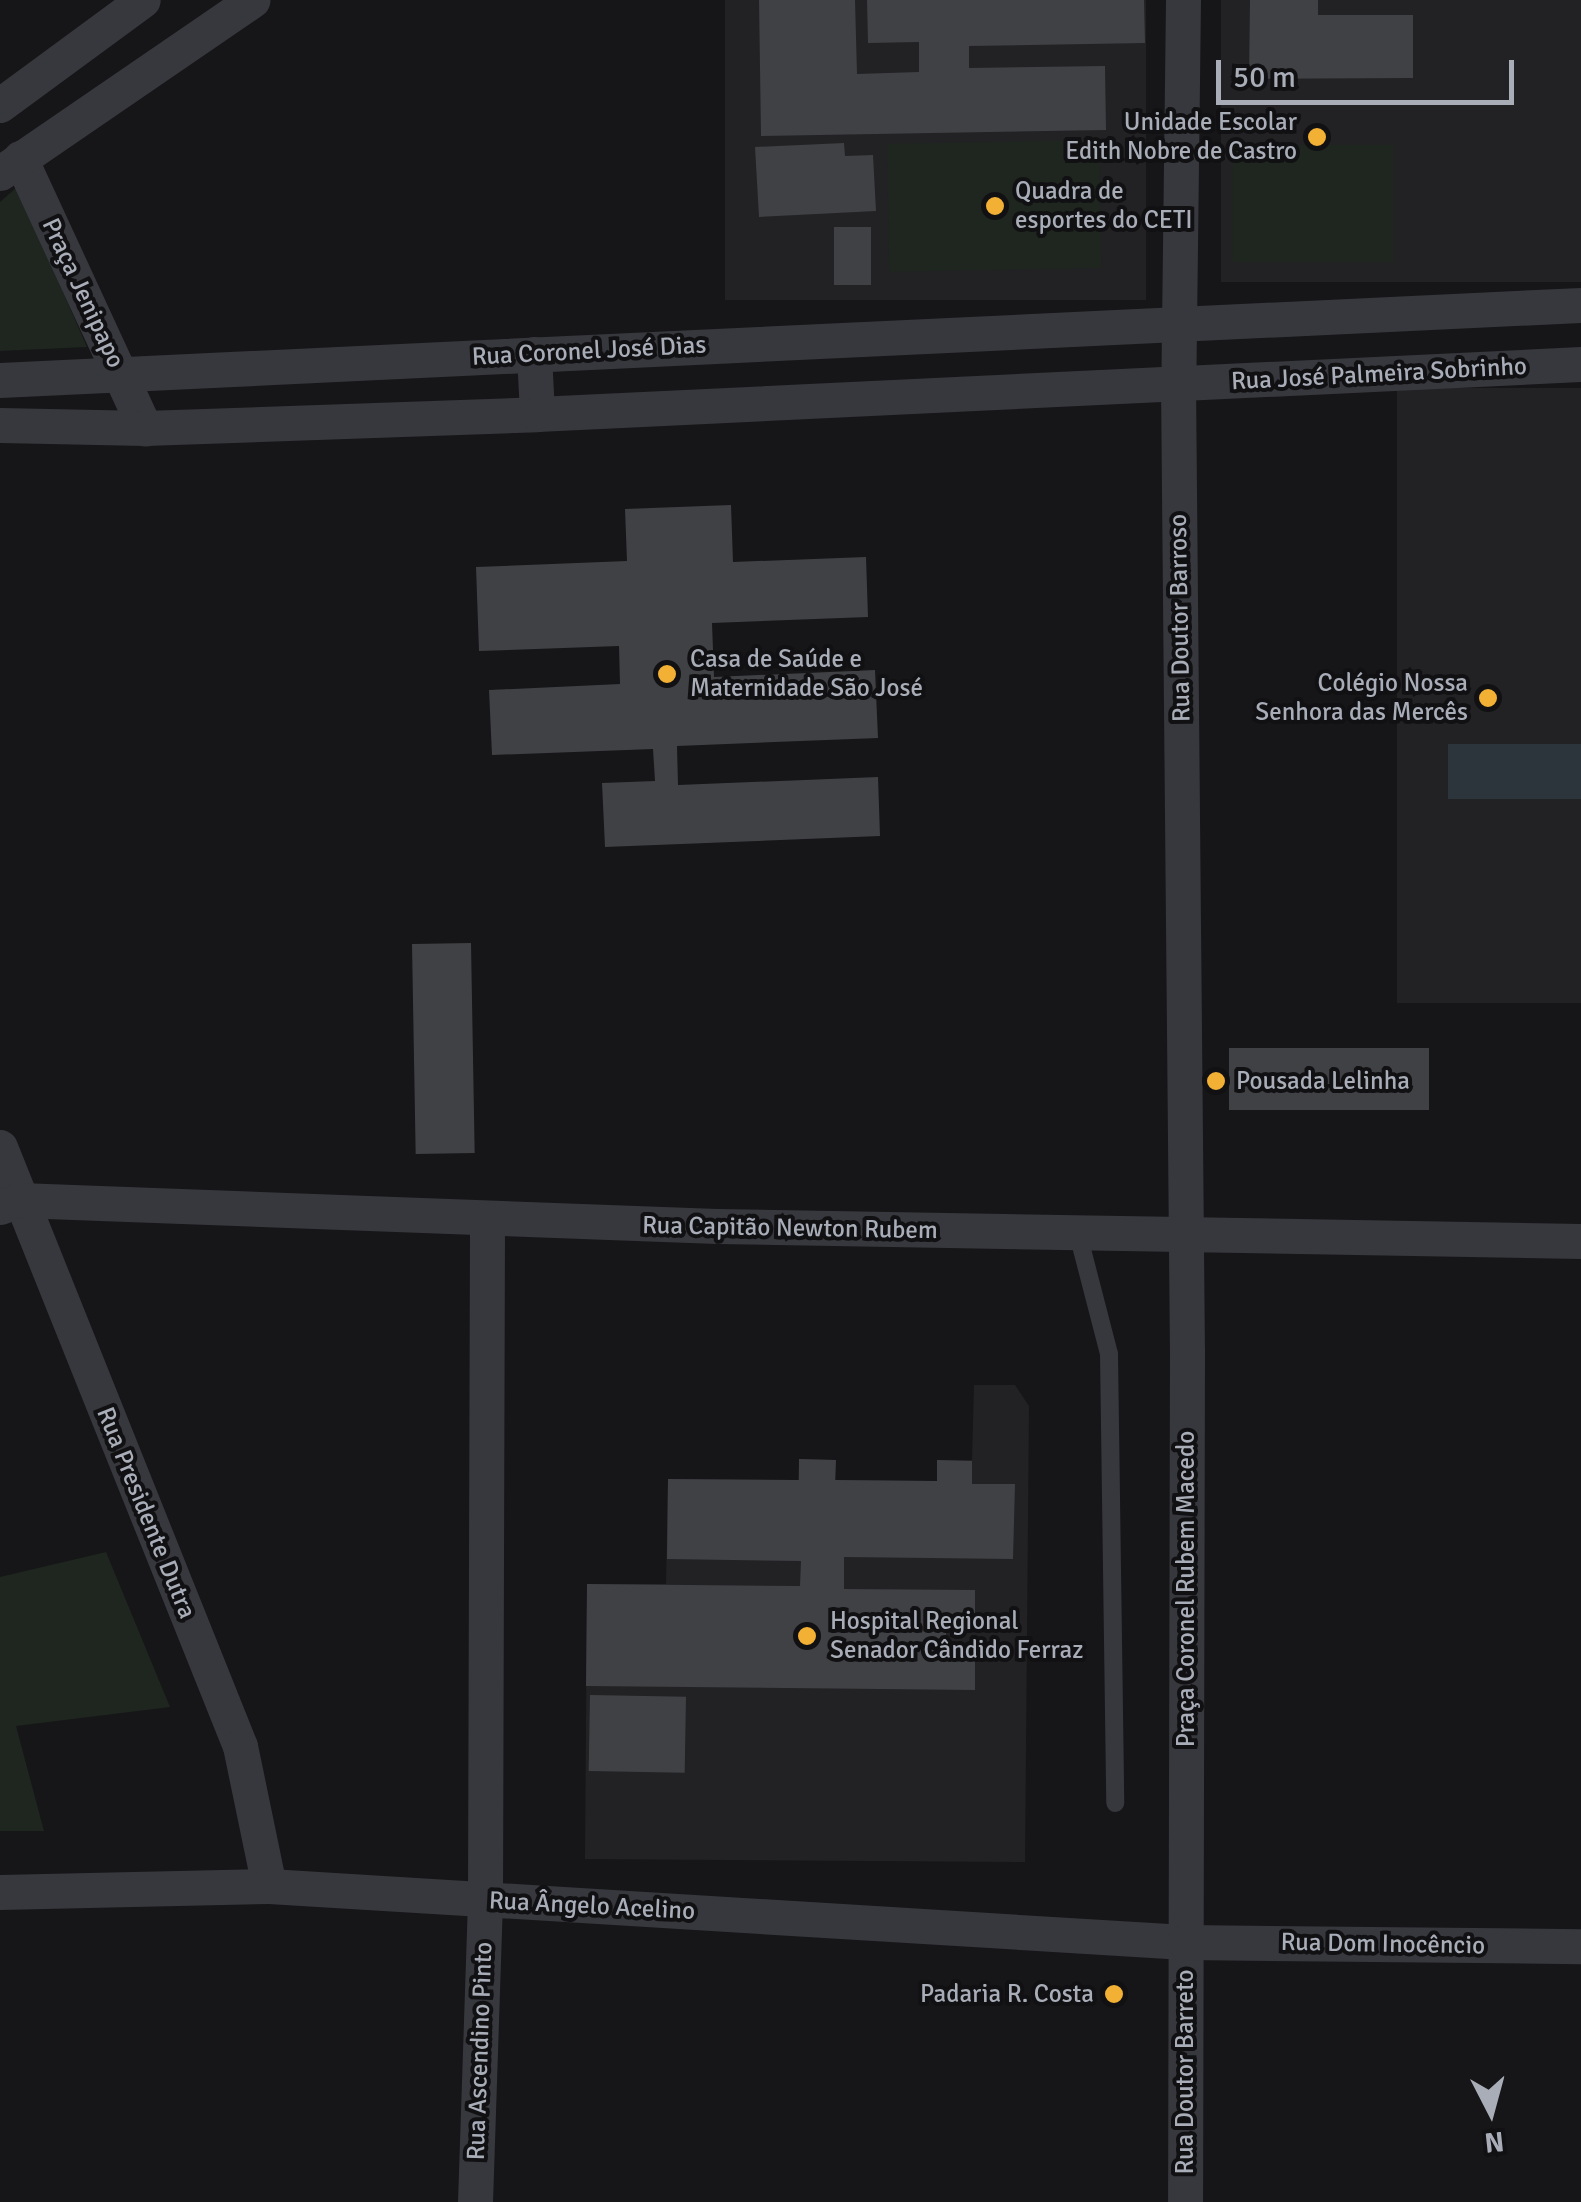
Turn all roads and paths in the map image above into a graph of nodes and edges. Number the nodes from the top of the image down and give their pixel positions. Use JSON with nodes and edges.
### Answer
{"nodes":[{"id":1,"x":253,"y":0,"type":"edge"},
{"id":2,"x":1183,"y":0,"type":"edge"},
{"id":3,"x":130,"y":4,"type":"edge"},
{"id":4,"x":150,"y":66,"type":"junction"},
{"id":5,"x":0,"y":106,"type":"edge"},
{"id":6,"x":10,"y":166,"type":"edge"},
{"id":7,"x":1581,"y":305,"type":"edge"},
{"id":8,"x":1178,"y":321,"type":"junction"},
{"id":9,"x":534,"y":354,"type":"junction"},
{"id":10,"x":1581,"y":364,"type":"edge"},
{"id":11,"x":121,"y":374,"type":"junction"},
{"id":12,"x":0,"y":380,"type":"edge"},
{"id":13,"x":1178,"y":383,"type":"junction"},
{"id":14,"x":538,"y":414,"type":"junction"},
{"id":15,"x":0,"y":425,"type":"edge"},
{"id":16,"x":144,"y":428,"type":"junction"},
{"id":17,"x":0,"y":1147,"type":"edge"},
{"id":18,"x":10,"y":1204,"type":"edge"},
{"id":19,"x":487,"y":1220,"type":"junction"},
{"id":20,"x":1078,"y":1234,"type":"junction"},
{"id":21,"x":1186,"y":1236,"type":"junction"},
{"id":22,"x":1581,"y":1241,"type":"edge"},
{"id":23,"x":1114,"y":1803,"type":"dead end"},
{"id":24,"x":270,"y":1886,"type":"junction"},
{"id":25,"x":0,"y":1892,"type":"edge"},
{"id":26,"x":484,"y":1900,"type":"junction"},
{"id":27,"x":1184,"y":1942,"type":"junction"},
{"id":28,"x":1581,"y":1946,"type":"edge"},
{"id":29,"x":475,"y":2202,"type":"edge"},
{"id":30,"x":1185,"y":2202,"type":"edge"}],
"edges":[{"from":1,"to":4,"type":"street"},
{"from":2,"to":8,"type":"street","name":"Rua Doutor Barroso"},
{"from":3,"to":4,"type":"street"},
{"from":3,"to":5,"type":"street"},
{"from":4,"to":6,"type":"street"},
{"from":6,"to":11,"type":"street","name":"Praça Jenipapo"},
{"from":7,"to":8,"type":"street"},
{"from":8,"to":9,"type":"street","name":"Rua Coronel José Dias"},
{"from":8,"to":13,"type":"street","name":"Rua Doutor Barroso"},
{"from":9,"to":11,"type":"street","name":"Rua Coronel José Dias"},
{"from":9,"to":14,"type":"street"},
{"from":10,"to":13,"type":"street","name":"Rua José Palmeira Sobrinho"},
{"from":11,"to":12,"type":"street","name":"Rua Coronel José Dias"},
{"from":11,"to":16,"type":"street","name":"Praça Jenipapo"},
{"from":13,"to":14,"type":"street"},
{"from":13,"to":21,"type":"street","name":"Rua Doutor Barroso"},
{"from":14,"to":16,"type":"street"},
{"from":15,"to":16,"type":"street"},
{"from":17,"to":18,"type":"street","name":"Rua Presidente Dutra"},
{"from":18,"to":19,"type":"street","name":"Rua Capitão Newton Rubem"},
{"from":18,"to":24,"type":"street","name":"Rua Presidente Dutra"},
{"from":19,"to":20,"type":"street","name":"Rua Capitão Newton Rubem"},
{"from":19,"to":26,"type":"street"},
{"from":20,"to":21,"type":"street","name":"Rua Capitão Newton Rubem"},
{"from":20,"to":23,"type":"lane"},
{"from":21,"to":22,"type":"street","name":"Rua Capitão Newton Rubem"},
{"from":21,"to":27,"type":"street","name":"Praça Coronel Rubem Macedo"},
{"from":24,"to":25,"type":"street","name":"Rua Ângelo Acelino"},
{"from":24,"to":26,"type":"street","name":"Rua Ângelo Acelino"},
{"from":26,"to":27,"type":"street","name":"Rua Ângelo Acelino"},
{"from":26,"to":29,"type":"street","name":"Rua Ascendino Pinto"},
{"from":27,"to":28,"type":"street","name":"Rua Dom Inocêncio"},
{"from":27,"to":30,"type":"street","name":"Rua Doutor Barreto"}]}
